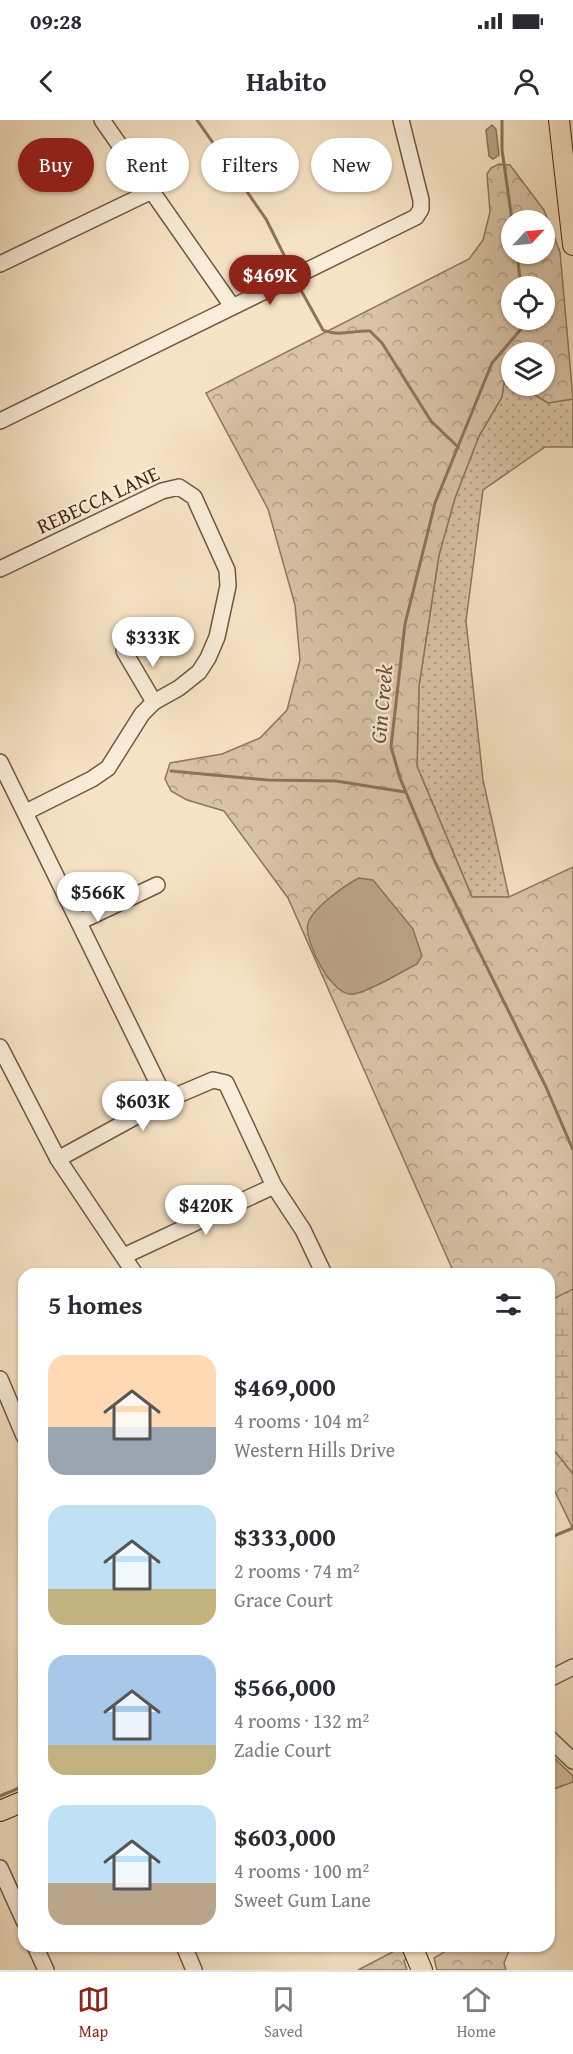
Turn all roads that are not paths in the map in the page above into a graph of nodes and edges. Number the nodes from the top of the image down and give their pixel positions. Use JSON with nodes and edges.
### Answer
{"nodes":[{"id":1,"x":102,"y":120,"type":"edge"},
{"id":2,"x":401,"y":120,"type":"edge"},
{"id":3,"x":559,"y":120,"type":"edge"},
{"id":4,"x":115,"y":138,"type":"edge"},
{"id":5,"x":150,"y":192,"type":"edge"},
{"id":6,"x":153,"y":192,"type":"edge"},
{"id":7,"x":573,"y":245,"type":"edge"},
{"id":8,"x":0,"y":264,"type":"edge"},
{"id":9,"x":232,"y":306,"type":"junction"},
{"id":10,"x":0,"y":421,"type":"edge"},
{"id":11,"x":0,"y":570,"type":"edge"},
{"id":12,"x":124,"y":651,"type":"dead end"},
{"id":13,"x":154,"y":702,"type":"junction"},
{"id":14,"x":0,"y":762,"type":"edge"},
{"id":15,"x":26,"y":812,"type":"junction"},
{"id":16,"x":157,"y":885,"type":"dead end"},
{"id":17,"x":79,"y":922,"type":"junction"},
{"id":18,"x":2,"y":1054,"type":"edge"},
{"id":19,"x":166,"y":1100,"type":"junction"},
{"id":20,"x":58,"y":1159,"type":"junction"},
{"id":21,"x":274,"y":1186,"type":"junction"},
{"id":22,"x":124,"y":1256,"type":"junction"},
{"id":23,"x":131,"y":1268,"type":"edge"},
{"id":24,"x":321,"y":1268,"type":"edge"},
{"id":25,"x":0,"y":1379,"type":"edge"},
{"id":26,"x":18,"y":1422,"type":"edge"},
{"id":27,"x":573,"y":1668,"type":"edge"},
{"id":28,"x":555,"y":1676,"type":"edge"},
{"id":29,"x":555,"y":1744,"type":"edge"},
{"id":30,"x":573,"y":1761,"type":"edge"},
{"id":31,"x":18,"y":1804,"type":"edge"},
{"id":32,"x":0,"y":1811,"type":"edge"},
{"id":33,"x":0,"y":1868,"type":"edge"},
{"id":34,"x":18,"y":1908,"type":"edge"},
{"id":35,"x":44,"y":1952,"type":"edge"},
{"id":36,"x":186,"y":1952,"type":"edge"},
{"id":37,"x":414,"y":1952,"type":"edge"},
{"id":38,"x":46,"y":1970,"type":"edge"},
{"id":39,"x":194,"y":1970,"type":"edge"},
{"id":40,"x":422,"y":1970,"type":"edge"}],
"edges":[{"from":1,"to":4,"type":"street"},
{"from":2,"to":9,"type":"street"},
{"from":3,"to":7,"type":"main road"},
{"from":5,"to":8,"type":"street"},
{"from":6,"to":9,"type":"street"},
{"from":9,"to":10,"type":"street"},
{"from":11,"to":13,"type":"street","name":"REBECCA LANE"},
{"from":12,"to":13,"type":"street"},
{"from":13,"to":15,"type":"street","name":"REBECCA LANE"},
{"from":14,"to":15,"type":"street"},
{"from":15,"to":17,"type":"street"},
{"from":16,"to":17,"type":"street"},
{"from":17,"to":19,"type":"street"},
{"from":18,"to":20,"type":"street"},
{"from":19,"to":20,"type":"street"},
{"from":19,"to":21,"type":"street"},
{"from":20,"to":22,"type":"street"},
{"from":21,"to":22,"type":"street"},
{"from":21,"to":24,"type":"street"},
{"from":22,"to":23,"type":"street"},
{"from":25,"to":26,"type":"street"},
{"from":27,"to":28,"type":"street"},
{"from":29,"to":30,"type":"street"},
{"from":31,"to":32,"type":"main road"},
{"from":33,"to":34,"type":"street"},
{"from":35,"to":38,"type":"street"},
{"from":36,"to":39,"type":"street"},
{"from":37,"to":40,"type":"main road"}]}
